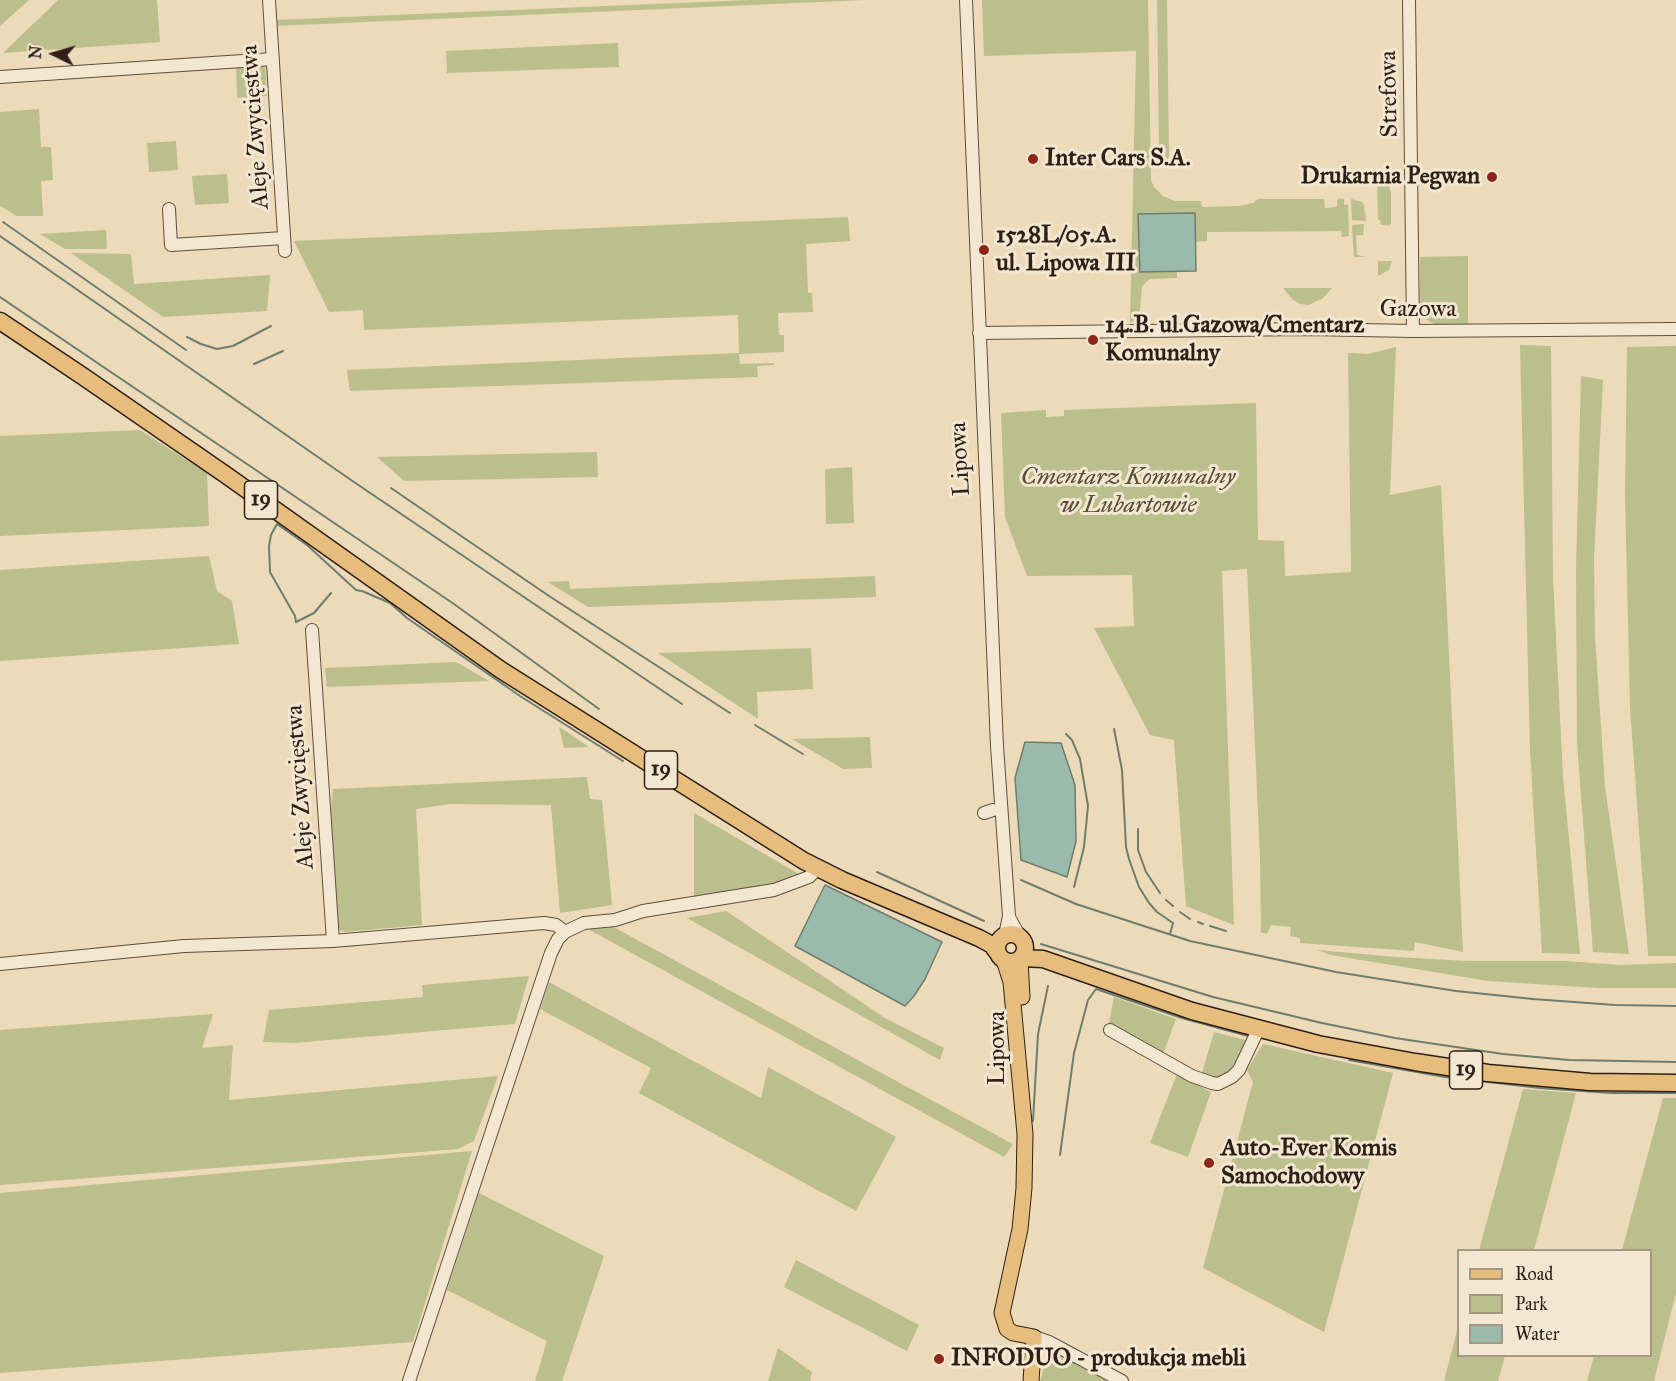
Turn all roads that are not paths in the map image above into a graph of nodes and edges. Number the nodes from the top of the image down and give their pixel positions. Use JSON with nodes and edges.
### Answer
{"nodes":[{"id":1,"x":269,"y":0,"type":"edge"},
{"id":2,"x":966,"y":0,"type":"edge"},
{"id":3,"x":1409,"y":0,"type":"edge"},
{"id":4,"x":273,"y":59,"type":"junction"},
{"id":5,"x":0,"y":77,"type":"edge"},
{"id":6,"x":169,"y":209,"type":"dead end"},
{"id":7,"x":0,"y":321,"type":"edge"},
{"id":8,"x":1676,"y":329,"type":"edge"},
{"id":9,"x":1413,"y":331,"type":"junction"},
{"id":10,"x":980,"y":333,"type":"junction"},
{"id":11,"x":312,"y":630,"type":"dead end"},
{"id":12,"x":819,"y":867,"type":"junction"},
{"id":13,"x":565,"y":932,"type":"junction"},
{"id":14,"x":333,"y":941,"type":"junction"},
{"id":15,"x":1011,"y":949,"type":"junction"},
{"id":16,"x":0,"y":964,"type":"edge"},
{"id":17,"x":1110,"y":1030,"type":"dead end"},
{"id":18,"x":1258,"y":1030,"type":"junction"},
{"id":19,"x":1676,"y":1083,"type":"edge"},
{"id":20,"x":1034,"y":1337,"type":"junction"},
{"id":21,"x":409,"y":1381,"type":"edge"},
{"id":22,"x":1030,"y":1381,"type":"edge"},
{"id":23,"x":1122,"y":1381,"type":"edge"}],
"edges":[{"from":1,"to":4,"type":"street","name":"Aleje Zwycięstwa"},
{"from":2,"to":10,"type":"street","name":"Lipowa"},
{"from":3,"to":9,"type":"street","name":"Strefowa"},
{"from":4,"to":5,"type":"street"},
{"from":4,"to":6,"type":"street","name":"Aleje Zwycięstwa"},
{"from":7,"to":12,"type":"highway","number":"19"},
{"from":8,"to":9,"type":"street","name":"Gazowa"},
{"from":9,"to":10,"type":"street","name":"Gazowa"},
{"from":10,"to":15,"type":"street","name":"Lipowa"},
{"from":11,"to":14,"type":"street","name":"Aleje Zwycięstwa"},
{"from":12,"to":13,"type":"street"},
{"from":12,"to":15,"type":"highway","number":"19"},
{"from":13,"to":14,"type":"street"},
{"from":13,"to":21,"type":"street"},
{"from":14,"to":16,"type":"street"},
{"from":15,"to":18,"type":"highway","number":"19"},
{"from":15,"to":20,"type":"main road","name":"Lipowa"},
{"from":17,"to":18,"type":"street"},
{"from":18,"to":19,"type":"highway","number":"19"},
{"from":20,"to":22,"type":"main road"},
{"from":20,"to":23,"type":"street"}]}
